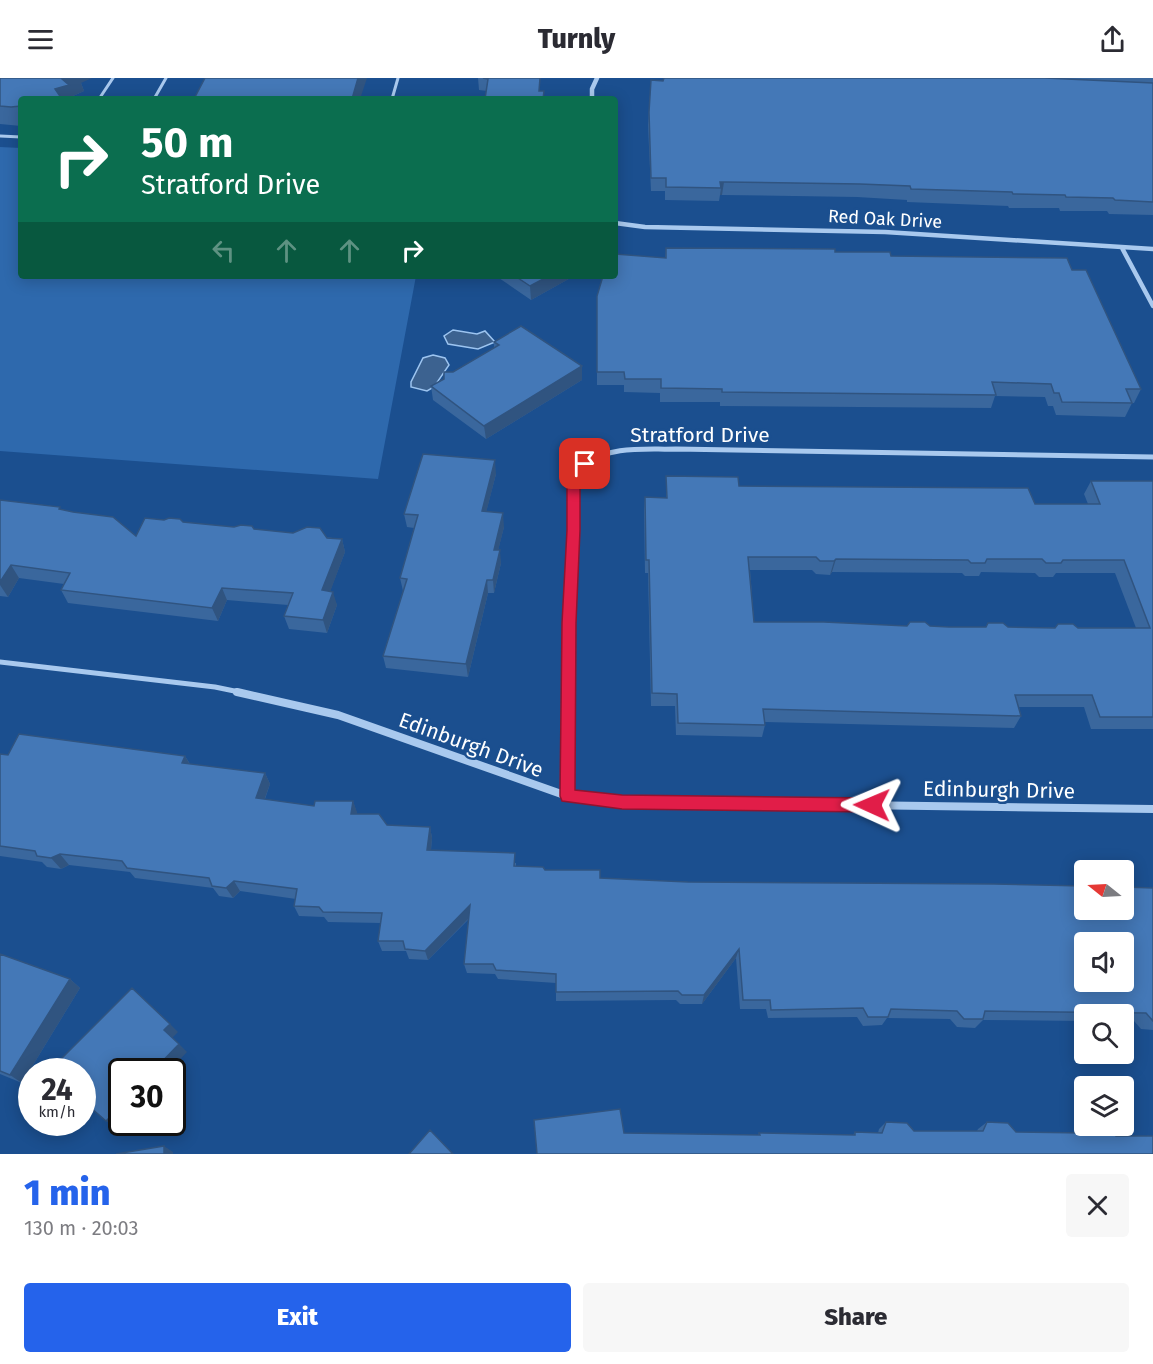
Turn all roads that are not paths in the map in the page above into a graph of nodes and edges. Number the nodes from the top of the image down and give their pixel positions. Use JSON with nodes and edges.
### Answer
{"nodes":[{"id":1,"x":112,"y":78,"type":"edge"},
{"id":2,"x":166,"y":78,"type":"edge"},
{"id":3,"x":398,"y":78,"type":"edge"},
{"id":4,"x":597,"y":78,"type":"edge"},
{"id":5,"x":101,"y":96,"type":"edge"},
{"id":6,"x":156,"y":96,"type":"edge"},
{"id":7,"x":393,"y":96,"type":"edge"},
{"id":8,"x":592,"y":96,"type":"edge"},
{"id":9,"x":0,"y":135,"type":"edge"},
{"id":10,"x":18,"y":137,"type":"edge"},
{"id":11,"x":618,"y":223,"type":"edge"},
{"id":12,"x":1122,"y":248,"type":"junction"},
{"id":13,"x":1153,"y":249,"type":"edge"},
{"id":14,"x":1153,"y":306,"type":"edge"},
{"id":15,"x":1153,"y":457,"type":"edge"},
{"id":16,"x":0,"y":662,"type":"edge"},
{"id":17,"x":567,"y":796,"type":"junction"},
{"id":18,"x":1153,"y":809,"type":"edge"}],
"edges":[{"from":1,"to":5,"type":"lane"},
{"from":2,"to":6,"type":"lane"},
{"from":3,"to":7,"type":"lane"},
{"from":4,"to":8,"type":"street"},
{"from":9,"to":10,"type":"lane"},
{"from":11,"to":12,"type":"street","name":"Red Oak Drive"},
{"from":12,"to":13,"type":"street","name":"Red Oak Drive"},
{"from":12,"to":14,"type":"street"},
{"from":15,"to":17,"type":"street","name":"Stratford Drive"},
{"from":16,"to":17,"type":"street","name":"Edinburgh Drive"},
{"from":17,"to":18,"type":"street","name":"Edinburgh Drive"}]}
